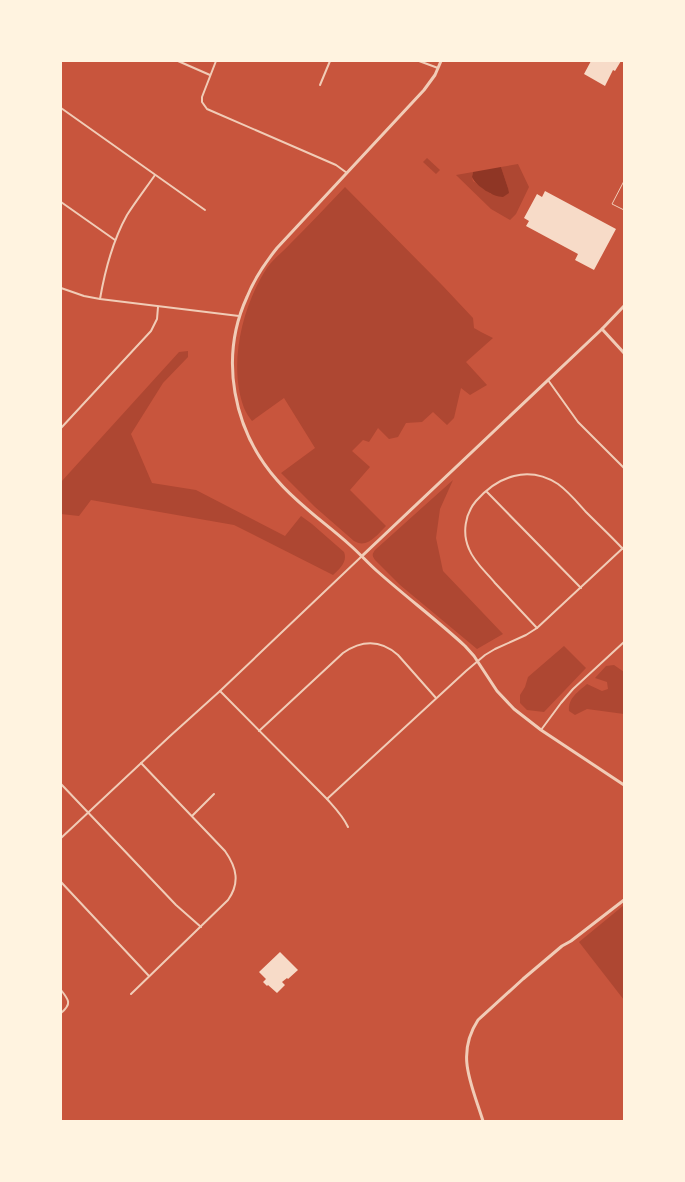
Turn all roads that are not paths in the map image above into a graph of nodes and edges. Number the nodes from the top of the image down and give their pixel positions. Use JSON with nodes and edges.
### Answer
{"nodes":[{"id":1,"x":178,"y":61,"type":"edge"},
{"id":2,"x":216,"y":61,"type":"edge"},
{"id":3,"x":330,"y":61,"type":"edge"},
{"id":4,"x":418,"y":61,"type":"edge"},
{"id":5,"x":441,"y":61,"type":"edge"},
{"id":6,"x":438,"y":68,"type":"junction"},
{"id":7,"x":210,"y":75,"type":"junction"},
{"id":8,"x":320,"y":85,"type":"dead end"},
{"id":9,"x":61,"y":108,"type":"edge"},
{"id":10,"x":347,"y":173,"type":"junction"},
{"id":11,"x":155,"y":175,"type":"junction"},
{"id":12,"x":624,"y":181,"type":"edge"},
{"id":13,"x":61,"y":202,"type":"edge"},
{"id":14,"x":205,"y":210,"type":"dead end"},
{"id":15,"x":624,"y":210,"type":"edge"},
{"id":16,"x":115,"y":240,"type":"junction"},
{"id":17,"x":61,"y":288,"type":"edge"},
{"id":18,"x":100,"y":300,"type":"junction"},
{"id":19,"x":624,"y":306,"type":"edge"},
{"id":20,"x":158,"y":307,"type":"junction"},
{"id":21,"x":239,"y":316,"type":"junction"},
{"id":22,"x":602,"y":329,"type":"junction"},
{"id":23,"x":624,"y":353,"type":"edge"},
{"id":24,"x":548,"y":380,"type":"junction"},
{"id":25,"x":61,"y":428,"type":"edge"},
{"id":26,"x":624,"y":468,"type":"edge"},
{"id":27,"x":487,"y":492,"type":"junction"},
{"id":28,"x":623,"y":548,"type":"edge"},
{"id":29,"x":362,"y":556,"type":"junction"},
{"id":30,"x":581,"y":588,"type":"junction"},
{"id":31,"x":537,"y":628,"type":"junction"},
{"id":32,"x":624,"y":642,"type":"edge"},
{"id":33,"x":478,"y":662,"type":"junction"},
{"id":34,"x":220,"y":691,"type":"junction"},
{"id":35,"x":436,"y":699,"type":"junction"},
{"id":36,"x":541,"y":730,"type":"junction"},
{"id":37,"x":259,"y":731,"type":"junction"},
{"id":38,"x":141,"y":763,"type":"junction"},
{"id":39,"x":61,"y":784,"type":"edge"},
{"id":40,"x":624,"y":785,"type":"edge"},
{"id":41,"x":214,"y":794,"type":"dead end"},
{"id":42,"x":327,"y":799,"type":"junction"},
{"id":43,"x":89,"y":812,"type":"junction"},
{"id":44,"x":192,"y":816,"type":"junction"},
{"id":45,"x":348,"y":827,"type":"dead end"},
{"id":46,"x":61,"y":838,"type":"edge"},
{"id":47,"x":61,"y":882,"type":"edge"},
{"id":48,"x":624,"y":900,"type":"edge"},
{"id":49,"x":201,"y":927,"type":"junction"},
{"id":50,"x":149,"y":976,"type":"junction"},
{"id":51,"x":61,"y":990,"type":"edge"},
{"id":52,"x":131,"y":994,"type":"dead end"},
{"id":53,"x":61,"y":1013,"type":"edge"},
{"id":54,"x":483,"y":1121,"type":"edge"}],
"edges":[{"from":1,"to":7,"type":"street"},
{"from":2,"to":7,"type":"street"},
{"from":3,"to":8,"type":"street"},
{"from":4,"to":6,"type":"street"},
{"from":5,"to":6,"type":"street"},
{"from":6,"to":10,"type":"street"},
{"from":7,"to":10,"type":"street"},
{"from":9,"to":11,"type":"street"},
{"from":10,"to":21,"type":"street"},
{"from":11,"to":14,"type":"street"},
{"from":11,"to":16,"type":"street"},
{"from":12,"to":15,"type":"lane"},
{"from":13,"to":16,"type":"street"},
{"from":16,"to":18,"type":"street"},
{"from":17,"to":18,"type":"street"},
{"from":18,"to":20,"type":"street"},
{"from":19,"to":22,"type":"street"},
{"from":20,"to":21,"type":"street"},
{"from":20,"to":25,"type":"street"},
{"from":21,"to":29,"type":"street"},
{"from":22,"to":23,"type":"street"},
{"from":22,"to":24,"type":"street"},
{"from":24,"to":26,"type":"street"},
{"from":24,"to":29,"type":"street"},
{"from":27,"to":28,"type":"street"},
{"from":27,"to":30,"type":"street"},
{"from":27,"to":31,"type":"street"},
{"from":28,"to":30,"type":"street"},
{"from":29,"to":33,"type":"street"},
{"from":29,"to":34,"type":"street"},
{"from":30,"to":31,"type":"street"},
{"from":31,"to":33,"type":"street"},
{"from":32,"to":36,"type":"street"},
{"from":33,"to":35,"type":"street"},
{"from":33,"to":36,"type":"street"},
{"from":34,"to":37,"type":"street"},
{"from":34,"to":38,"type":"street"},
{"from":35,"to":37,"type":"street"},
{"from":35,"to":42,"type":"street"},
{"from":36,"to":40,"type":"street"},
{"from":37,"to":42,"type":"street"},
{"from":38,"to":43,"type":"street"},
{"from":38,"to":44,"type":"street"},
{"from":39,"to":43,"type":"street"},
{"from":41,"to":44,"type":"street"},
{"from":42,"to":45,"type":"street"},
{"from":43,"to":46,"type":"street"},
{"from":43,"to":49,"type":"street"},
{"from":44,"to":49,"type":"street"},
{"from":47,"to":50,"type":"street"},
{"from":48,"to":54,"type":"street"},
{"from":49,"to":50,"type":"street"},
{"from":50,"to":52,"type":"street"},
{"from":51,"to":53,"type":"street"}]}
